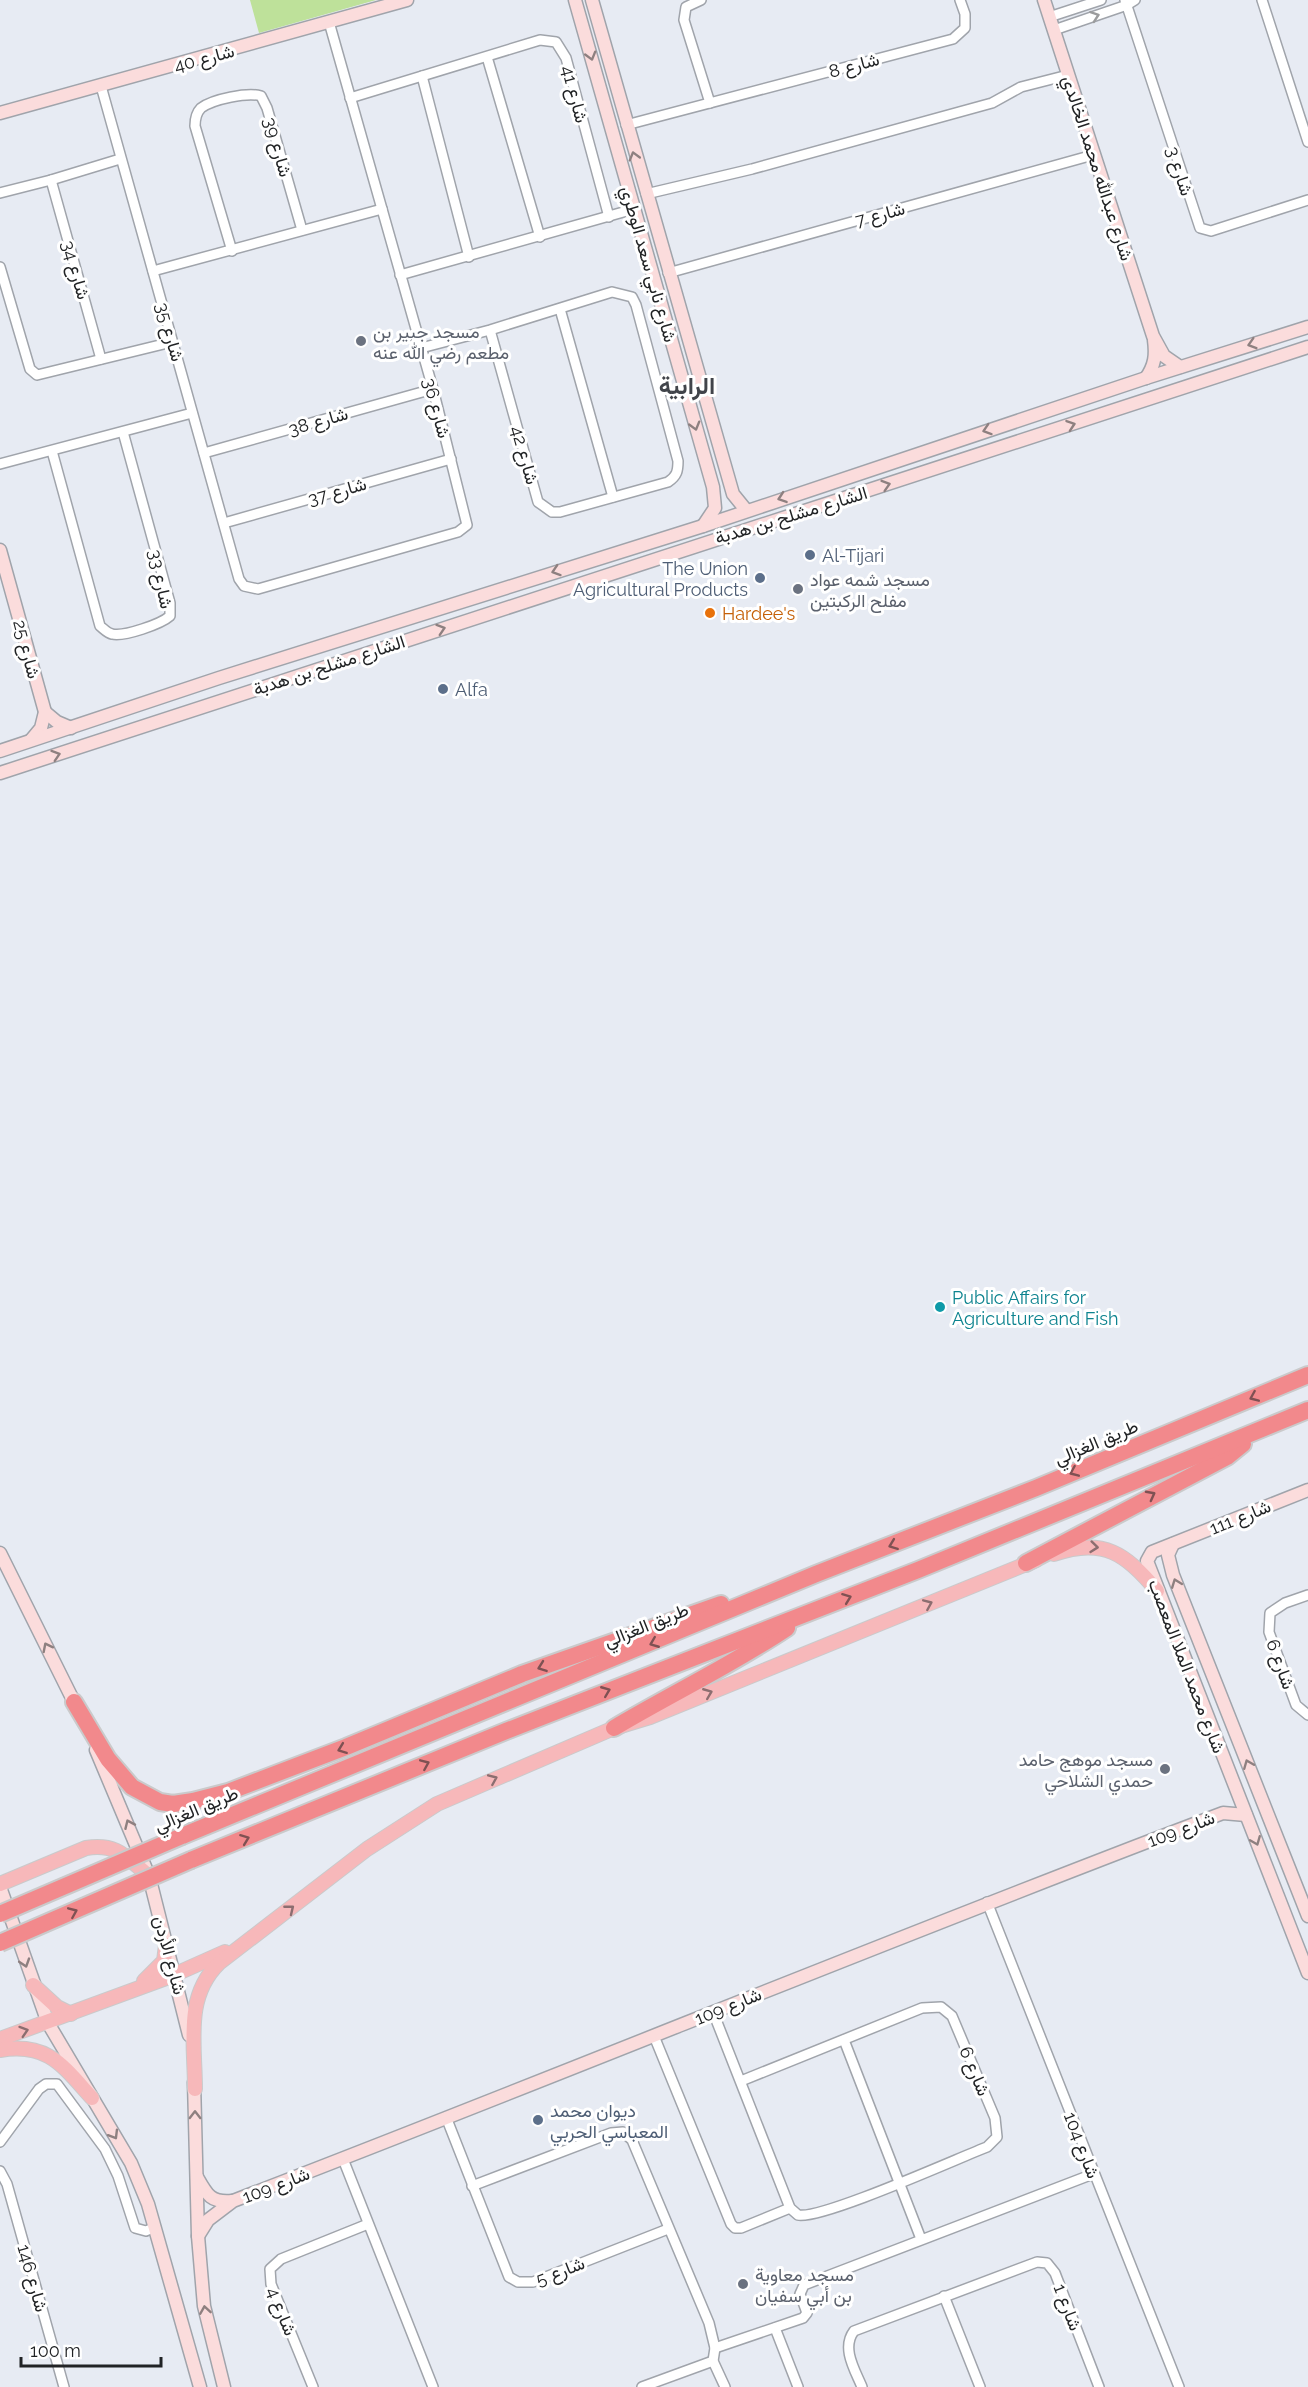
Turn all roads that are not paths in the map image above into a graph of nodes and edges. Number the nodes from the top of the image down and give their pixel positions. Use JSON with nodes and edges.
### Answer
{"nodes":[{"id":1,"x":407,"y":0,"type":"edge"},
{"id":2,"x":575,"y":0,"type":"edge"},
{"id":3,"x":592,"y":0,"type":"edge"},
{"id":4,"x":701,"y":0,"type":"edge"},
{"id":5,"x":960,"y":0,"type":"edge"},
{"id":6,"x":1044,"y":0,"type":"edge"},
{"id":7,"x":1101,"y":0,"type":"edge"},
{"id":8,"x":1262,"y":0,"type":"edge"},
{"id":9,"x":1129,"y":2,"type":"edge"},
{"id":10,"x":1049,"y":17,"type":"junction"},
{"id":11,"x":329,"y":22,"type":"junction"},
{"id":12,"x":1054,"y":30,"type":"junction"},
{"id":13,"x":487,"y":57,"type":"junction"},
{"id":14,"x":1068,"y":75,"type":"junction"},
{"id":15,"x":422,"y":76,"type":"junction"},
{"id":16,"x":101,"y":86,"type":"junction"},
{"id":17,"x":350,"y":98,"type":"junction"},
{"id":18,"x":710,"y":103,"type":"junction"},
{"id":19,"x":0,"y":113,"type":"edge"},
{"id":20,"x":626,"y":125,"type":"junction"},
{"id":21,"x":1308,"y":142,"type":"edge"},
{"id":22,"x":1093,"y":155,"type":"junction"},
{"id":23,"x":120,"y":159,"type":"junction"},
{"id":24,"x":51,"y":180,"type":"junction"},
{"id":25,"x":0,"y":193,"type":"edge"},
{"id":26,"x":646,"y":194,"type":"junction"},
{"id":27,"x":1308,"y":200,"type":"edge"},
{"id":28,"x":382,"y":209,"type":"junction"},
{"id":29,"x":634,"y":209,"type":"junction"},
{"id":30,"x":609,"y":217,"type":"junction"},
{"id":31,"x":302,"y":230,"type":"junction"},
{"id":32,"x":540,"y":237,"type":"junction"},
{"id":33,"x":232,"y":250,"type":"junction"},
{"id":34,"x":469,"y":257,"type":"junction"},
{"id":35,"x":0,"y":267,"type":"edge"},
{"id":36,"x":153,"y":271,"type":"junction"},
{"id":37,"x":668,"y":273,"type":"junction"},
{"id":38,"x":400,"y":275,"type":"junction"},
{"id":39,"x":560,"y":309,"type":"junction"},
{"id":40,"x":1308,"y":327,"type":"edge"},
{"id":41,"x":490,"y":330,"type":"junction"},
{"id":42,"x":1153,"y":336,"type":"junction"},
{"id":43,"x":172,"y":342,"type":"junction"},
{"id":44,"x":1308,"y":347,"type":"edge"},
{"id":45,"x":421,"y":348,"type":"junction"},
{"id":46,"x":691,"y":348,"type":"junction"},
{"id":47,"x":674,"y":353,"type":"junction"},
{"id":48,"x":101,"y":359,"type":"junction"},
{"id":49,"x":1180,"y":367,"type":"junction"},
{"id":50,"x":1146,"y":378,"type":"junction"},
{"id":51,"x":433,"y":389,"type":"junction"},
{"id":52,"x":192,"y":413,"type":"junction"},
{"id":53,"x":123,"y":432,"type":"junction"},
{"id":54,"x":52,"y":451,"type":"junction"},
{"id":55,"x":204,"y":453,"type":"junction"},
{"id":56,"x":451,"y":459,"type":"junction"},
{"id":57,"x":0,"y":464,"type":"edge"},
{"id":58,"x":842,"y":478,"type":"junction"},
{"id":59,"x":810,"y":488,"type":"junction"},
{"id":60,"x":613,"y":497,"type":"junction"},
{"id":61,"x":846,"y":498,"type":"junction"},
{"id":62,"x":817,"y":507,"type":"junction"},
{"id":63,"x":746,"y":510,"type":"junction"},
{"id":64,"x":224,"y":524,"type":"junction"},
{"id":65,"x":703,"y":526,"type":"junction"},
{"id":66,"x":0,"y":550,"type":"edge"},
{"id":67,"x":239,"y":579,"type":"joint"},
{"id":68,"x":219,"y":678,"type":"junction"},
{"id":69,"x":225,"y":698,"type":"junction"},
{"id":70,"x":45,"y":712,"type":"junction"},
{"id":71,"x":71,"y":728,"type":"junction"},
{"id":72,"x":30,"y":741,"type":"junction"},
{"id":73,"x":0,"y":751,"type":"edge"},
{"id":74,"x":0,"y":773,"type":"edge"},
{"id":75,"x":1308,"y":1372,"type":"edge"},
{"id":76,"x":1308,"y":1410,"type":"edge"},
{"id":77,"x":1258,"y":1431,"type":"junction"},
{"id":78,"x":1308,"y":1490,"type":"edge"},
{"id":79,"x":1173,"y":1544,"type":"junction"},
{"id":80,"x":0,"y":1553,"type":"edge"},
{"id":81,"x":1026,"y":1563,"type":"junction"},
{"id":82,"x":816,"y":1574,"type":"junction"},
{"id":83,"x":1157,"y":1591,"type":"junction"},
{"id":84,"x":1308,"y":1594,"type":"edge"},
{"id":85,"x":812,"y":1611,"type":"junction"},
{"id":86,"x":1192,"y":1625,"type":"junction"},
{"id":87,"x":1173,"y":1632,"type":"junction"},
{"id":88,"x":74,"y":1702,"type":"junction"},
{"id":89,"x":1308,"y":1715,"type":"edge"},
{"id":90,"x":614,"y":1728,"type":"junction"},
{"id":91,"x":1237,"y":1793,"type":"junction"},
{"id":92,"x":1223,"y":1813,"type":"junction"},
{"id":93,"x":1246,"y":1815,"type":"junction"},
{"id":94,"x":149,"y":1876,"type":"junction"},
{"id":95,"x":0,"y":1886,"type":"edge"},
{"id":96,"x":987,"y":1902,"type":"junction"},
{"id":97,"x":0,"y":1914,"type":"edge"},
{"id":98,"x":1308,"y":1917,"type":"edge"},
{"id":99,"x":0,"y":1943,"type":"edge"},
{"id":100,"x":244,"y":1944,"type":"junction"},
{"id":101,"x":166,"y":1945,"type":"junction"},
{"id":102,"x":1308,"y":1973,"type":"edge"},
{"id":103,"x":175,"y":1974,"type":"junction"},
{"id":104,"x":33,"y":1985,"type":"junction"},
{"id":105,"x":122,"y":1995,"type":"junction"},
{"id":106,"x":713,"y":2012,"type":"junction"},
{"id":107,"x":71,"y":2014,"type":"junction"},
{"id":108,"x":48,"y":2023,"type":"junction"},
{"id":109,"x":654,"y":2037,"type":"junction"},
{"id":110,"x":0,"y":2039,"type":"edge"},
{"id":111,"x":844,"y":2040,"type":"junction"},
{"id":112,"x":0,"y":2050,"type":"edge"},
{"id":113,"x":741,"y":2081,"type":"junction"},
{"id":114,"x":195,"y":2089,"type":"junction"},
{"id":115,"x":92,"y":2098,"type":"junction"},
{"id":116,"x":446,"y":2117,"type":"junction"},
{"id":117,"x":0,"y":2142,"type":"edge"},
{"id":118,"x":343,"y":2159,"type":"junction"},
{"id":119,"x":0,"y":2171,"type":"edge"},
{"id":120,"x":196,"y":2174,"type":"junction"},
{"id":121,"x":1093,"y":2174,"type":"junction"},
{"id":122,"x":900,"y":2182,"type":"junction"},
{"id":123,"x":472,"y":2186,"type":"junction"},
{"id":124,"x":233,"y":2201,"type":"junction"},
{"id":125,"x":790,"y":2208,"type":"junction"},
{"id":126,"x":369,"y":2224,"type":"junction"},
{"id":127,"x":155,"y":2227,"type":"junction"},
{"id":128,"x":668,"y":2229,"type":"junction"},
{"id":129,"x":198,"y":2236,"type":"junction"},
{"id":130,"x":921,"y":2239,"type":"junction"},
{"id":131,"x":944,"y":2296,"type":"junction"},
{"id":132,"x":775,"y":2328,"type":"junction"},
{"id":133,"x":715,"y":2348,"type":"junction"},
{"id":134,"x":713,"y":2361,"type":"junction"},
{"id":135,"x":64,"y":2387,"type":"edge"},
{"id":136,"x":200,"y":2387,"type":"edge"},
{"id":137,"x":224,"y":2387,"type":"edge"},
{"id":138,"x":313,"y":2387,"type":"edge"},
{"id":139,"x":433,"y":2387,"type":"edge"},
{"id":140,"x":642,"y":2387,"type":"edge"},
{"id":141,"x":725,"y":2387,"type":"edge"},
{"id":142,"x":798,"y":2387,"type":"edge"},
{"id":143,"x":862,"y":2387,"type":"edge"},
{"id":144,"x":980,"y":2387,"type":"edge"},
{"id":145,"x":1099,"y":2387,"type":"edge"},
{"id":146,"x":1179,"y":2387,"type":"edge"}],
"edges":[{"from":1,"to":11,"type":"street","name":"شارع 40"},
{"from":2,"to":29,"type":"street","name":"شارع نابي سعد الوطري","one_way":true},
{"from":3,"to":20,"type":"street","name":"شارع نابي سعد الوطري"},
{"from":4,"to":18,"type":"street"},
{"from":5,"to":18,"type":"street","name":"شارع 8"},
{"from":6,"to":10,"type":"street","name":"شارع عبدالله محمد الخالدي"},
{"from":7,"to":10,"type":"street"},
{"from":8,"to":21,"type":"street"},
{"from":12,"to":9,"type":"street","name":"شارع 3","one_way":true},
{"from":9,"to":27,"type":"street","name":"شارع 3"},
{"from":10,"to":12,"type":"street","name":"شارع عبدالله محمد الخالدي"},
{"from":11,"to":16,"type":"street","name":"شارع 40"},
{"from":11,"to":17,"type":"street","name":"شارع 36"},
{"from":12,"to":14,"type":"street","name":"شارع عبدالله محمد الخالدي"},
{"from":13,"to":15,"type":"street","name":"شارع 41"},
{"from":13,"to":30,"type":"street","name":"شارع 41"},
{"from":13,"to":32,"type":"street"},
{"from":14,"to":22,"type":"street","name":"شارع عبدالله محمد الخالدي"},
{"from":14,"to":26,"type":"street"},
{"from":15,"to":17,"type":"street","name":"شارع 41"},
{"from":15,"to":34,"type":"street"},
{"from":16,"to":19,"type":"street","name":"شارع 40"},
{"from":16,"to":23,"type":"street","name":"شارع 35"},
{"from":17,"to":28,"type":"street","name":"شارع 36"},
{"from":18,"to":20,"type":"street","name":"شارع 8"},
{"from":26,"to":20,"type":"street","name":"شارع نابي سعد الوطري","one_way":true},
{"from":22,"to":37,"type":"street","name":"شارع 7"},
{"from":22,"to":42,"type":"street","name":"شارع عبدالله محمد الخالدي"},
{"from":23,"to":24,"type":"street"},
{"from":23,"to":36,"type":"street","name":"شارع 35"},
{"from":24,"to":25,"type":"street"},
{"from":24,"to":48,"type":"street","name":"شارع 34"},
{"from":26,"to":37,"type":"street","name":"شارع نابي سعد الوطري"},
{"from":28,"to":31,"type":"street"},
{"from":28,"to":38,"type":"street","name":"شارع 36"},
{"from":29,"to":30,"type":"street"},
{"from":29,"to":47,"type":"street","name":"شارع نابي سعد الوطري"},
{"from":30,"to":32,"type":"street"},
{"from":31,"to":33,"type":"street"},
{"from":31,"to":33,"type":"street","name":"شارع 39"},
{"from":32,"to":34,"type":"street"},
{"from":33,"to":36,"type":"street"},
{"from":34,"to":38,"type":"street"},
{"from":35,"to":48,"type":"street"},
{"from":36,"to":43,"type":"street","name":"شارع 35"},
{"from":37,"to":46,"type":"street","name":"شارع نابي سعد الوطري"},
{"from":38,"to":45,"type":"street","name":"شارع 36"},
{"from":39,"to":41,"type":"street","name":"شارع 42"},
{"from":39,"to":60,"type":"street"},
{"from":39,"to":60,"type":"street","name":"شارع 42"},
{"from":40,"to":49,"type":"street","name":"الشارع مشلح بن هدبة","one_way":true},
{"from":41,"to":45,"type":"street","name":"شارع 42"},
{"from":41,"to":60,"type":"street","name":"شارع 42"},
{"from":42,"to":49,"type":"street","name":"شارع عبدالله محمد الخالدي"},
{"from":42,"to":50,"type":"street","name":"شارع عبدالله محمد الخالدي"},
{"from":43,"to":48,"type":"street"},
{"from":43,"to":52,"type":"street","name":"شارع 35"},
{"from":61,"to":44,"type":"street","name":"الشارع مشلح بن هدبة","one_way":true},
{"from":45,"to":51,"type":"street","name":"شارع 36"},
{"from":46,"to":47,"type":"street"},
{"from":46,"to":63,"type":"street","name":"شارع نابي سعد الوطري"},
{"from":47,"to":65,"type":"street","name":"شارع نابي سعد الوطري","one_way":true},
{"from":49,"to":50,"type":"street","name":"الشارع مشلح بن هدبة"},
{"from":50,"to":58,"type":"street","name":"الشارع مشلح بن هدبة","one_way":true},
{"from":51,"to":55,"type":"street","name":"شارع 38"},
{"from":51,"to":56,"type":"street","name":"شارع 36"},
{"from":52,"to":53,"type":"street"},
{"from":52,"to":55,"type":"street","name":"شارع 35"},
{"from":53,"to":54,"type":"street"},
{"from":53,"to":54,"type":"street","name":"شارع 33"},
{"from":54,"to":57,"type":"street"},
{"from":55,"to":64,"type":"street","name":"شارع 35"},
{"from":56,"to":64,"type":"street","name":"شارع 37"},
{"from":56,"to":67,"type":"street","name":"شارع 36"},
{"from":58,"to":59,"type":"street","name":"الشارع مشلح بن هدبة"},
{"from":58,"to":61,"type":"street"},
{"from":59,"to":62,"type":"street"},
{"from":59,"to":63,"type":"street","name":"الشارع مشلح بن هدبة","one_way":true},
{"from":61,"to":62,"type":"street","name":"الشارع مشلح بن هدبة"},
{"from":69,"to":62,"type":"street","name":"الشارع مشلح بن هدبة","one_way":true},
{"from":63,"to":65,"type":"street","name":"الشارع مشلح بن هدبة"},
{"from":64,"to":67,"type":"street","name":"شارع 35"},
{"from":65,"to":68,"type":"street","name":"الشارع مشلح بن هدبة","one_way":true},
{"from":66,"to":70,"type":"street","name":"شارع 25"},
{"from":68,"to":69,"type":"street"},
{"from":68,"to":71,"type":"street","name":"الشارع مشلح بن هدبة"},
{"from":74,"to":69,"type":"street","name":"الشارع مشلح بن هدبة","one_way":true},
{"from":70,"to":71,"type":"street"},
{"from":70,"to":72,"type":"street"},
{"from":71,"to":72,"type":"street","name":"الشارع مشلح بن هدبة"},
{"from":72,"to":73,"type":"street","name":"الشارع مشلح بن هدبة"},
{"from":75,"to":82,"type":"highway","name":"طريق الغزالي","one_way":true},
{"from":76,"to":77,"type":"highway"},
{"from":81,"to":77,"type":"highway","one_way":true},
{"from":85,"to":77,"type":"highway","one_way":true},
{"from":78,"to":79,"type":"street","name":"شارع 111"},
{"from":79,"to":83,"type":"street","name":"شارع محمد الملا المعصب"},
{"from":86,"to":79,"type":"street","name":"شارع محمد الملا المعصب","one_way":true},
{"from":88,"to":80,"type":"street","name":"شارع الأردن","one_way":true},
{"from":81,"to":83,"type":"main road","one_way":true},
{"from":90,"to":81,"type":"main road","one_way":true},
{"from":82,"to":88,"type":"highway","one_way":true},
{"from":82,"to":97,"type":"highway","name":"طريق الغزالي","one_way":true,"bridge":true},
{"from":83,"to":87,"type":"street","name":"شارع محمد الملا المعصب"},
{"from":84,"to":89,"type":"street","name":"شارع 6"},
{"from":85,"to":90,"type":"highway"},
{"from":99,"to":85,"type":"highway","one_way":true,"bridge":true},
{"from":86,"to":87,"type":"street"},
{"from":98,"to":86,"type":"street","name":"شارع محمد الملا المعصب","one_way":true},
{"from":87,"to":91,"type":"street","name":"شارع محمد الملا المعصب"},
{"from":94,"to":88,"type":"street","name":"شارع الأردن","one_way":true},
{"from":100,"to":90,"type":"main road","one_way":true},
{"from":91,"to":92,"type":"street","name":"شارع 109"},
{"from":91,"to":93,"type":"street","name":"شارع محمد الملا المعصب"},
{"from":92,"to":93,"type":"street","name":"شارع 109"},
{"from":92,"to":96,"type":"street","name":"شارع 109"},
{"from":93,"to":102,"type":"street","name":"شارع محمد الملا المعصب","one_way":true},
{"from":94,"to":95,"type":"main road"},
{"from":94,"to":101,"type":"street","name":"شارع الأردن"},
{"from":95,"to":104,"type":"street","one_way":true},
{"from":96,"to":106,"type":"street","name":"شارع 109"},
{"from":96,"to":121,"type":"street","name":"شارع 104"},
{"from":100,"to":103,"type":"main road"},
{"from":100,"to":114,"type":"main road"},
{"from":101,"to":103,"type":"street","name":"شارع الأردن"},
{"from":101,"to":105,"type":"main road"},
{"from":103,"to":105,"type":"main road"},
{"from":103,"to":114,"type":"street","name":"شارع الأردن"},
{"from":104,"to":107,"type":"main road"},
{"from":104,"to":108,"type":"street"},
{"from":105,"to":107,"type":"main road"},
{"from":106,"to":109,"type":"street","name":"شارع 109"},
{"from":106,"to":113,"type":"street"},
{"from":107,"to":108,"type":"main road"},
{"from":110,"to":108,"type":"main road","one_way":true},
{"from":108,"to":115,"type":"street"},
{"from":109,"to":116,"type":"street","name":"شارع 109"},
{"from":109,"to":125,"type":"street"},
{"from":111,"to":113,"type":"street","name":"شارع 6"},
{"from":111,"to":122,"type":"street"},
{"from":111,"to":122,"type":"street","name":"شارع 6"},
{"from":112,"to":115,"type":"main road"},
{"from":113,"to":125,"type":"street"},
{"from":120,"to":114,"type":"street","name":"شارع الأردن","one_way":true},
{"from":115,"to":127,"type":"street","one_way":true},
{"from":116,"to":118,"type":"street","name":"شارع 109"},
{"from":116,"to":123,"type":"street","name":"شارع 5"},
{"from":117,"to":127,"type":"street"},
{"from":118,"to":124,"type":"street","name":"شارع 109"},
{"from":118,"to":126,"type":"street"},
{"from":119,"to":135,"type":"street","name":"شارع 146"},
{"from":120,"to":124,"type":"street","name":"شارع 109"},
{"from":120,"to":129,"type":"street","name":"شارع الأردن"},
{"from":121,"to":130,"type":"street"},
{"from":121,"to":146,"type":"street","name":"شارع 104"},
{"from":122,"to":125,"type":"street","name":"شارع 6"},
{"from":122,"to":130,"type":"street"},
{"from":123,"to":128,"type":"street","name":"شارع 5"},
{"from":123,"to":128,"type":"street"},
{"from":124,"to":129,"type":"street","name":"شارع 109"},
{"from":126,"to":138,"type":"street","name":"شارع 4"},
{"from":126,"to":139,"type":"street"},
{"from":127,"to":136,"type":"street"},
{"from":128,"to":133,"type":"street"},
{"from":137,"to":129,"type":"street","name":"شارع الأردن","one_way":true},
{"from":130,"to":132,"type":"street"},
{"from":131,"to":143,"type":"street","name":"شارع 1"},
{"from":131,"to":144,"type":"street"},
{"from":131,"to":145,"type":"street","name":"شارع 1"},
{"from":132,"to":133,"type":"street"},
{"from":132,"to":142,"type":"street"},
{"from":133,"to":134,"type":"street"},
{"from":134,"to":140,"type":"street"},
{"from":134,"to":141,"type":"street"}]}
